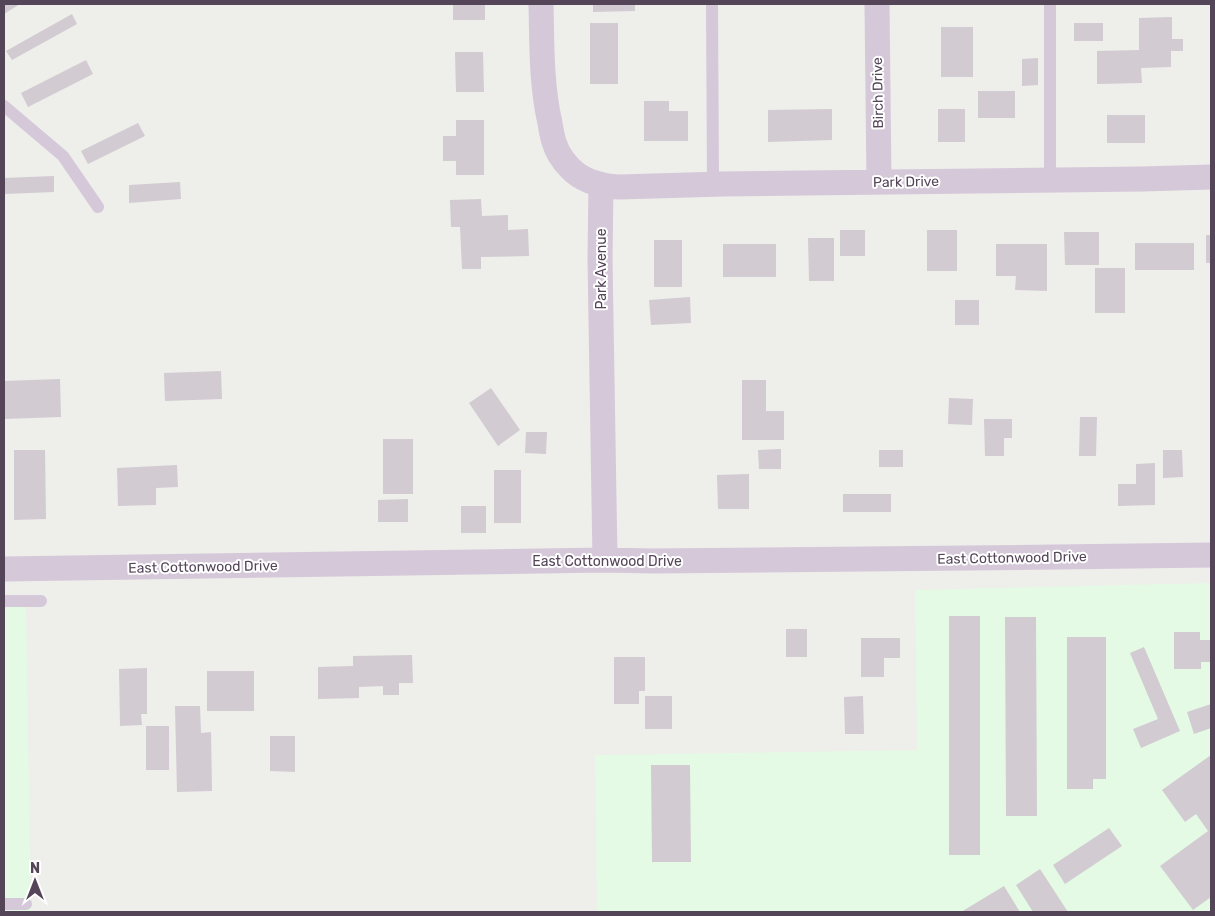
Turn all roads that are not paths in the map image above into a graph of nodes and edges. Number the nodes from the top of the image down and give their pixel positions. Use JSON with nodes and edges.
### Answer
{"nodes":[{"id":1,"x":541,"y":4,"type":"edge"},
{"id":2,"x":712,"y":4,"type":"edge"},
{"id":3,"x":877,"y":4,"type":"edge"},
{"id":4,"x":1050,"y":4,"type":"edge"},
{"id":5,"x":4,"y":106,"type":"edge"},
{"id":6,"x":1211,"y":177,"type":"edge"},
{"id":7,"x":1050,"y":180,"type":"junction"},
{"id":8,"x":878,"y":182,"type":"junction"},
{"id":9,"x":713,"y":184,"type":"junction"},
{"id":10,"x":601,"y":185,"type":"junction"},
{"id":11,"x":98,"y":207,"type":"dead end"},
{"id":12,"x":1211,"y":555,"type":"edge"},
{"id":13,"x":605,"y":560,"type":"junction"},
{"id":14,"x":4,"y":569,"type":"edge"},
{"id":15,"x":4,"y":601,"type":"edge"},
{"id":16,"x":41,"y":601,"type":"dead end"},
{"id":17,"x":4,"y":904,"type":"edge"},
{"id":18,"x":26,"y":904,"type":"dead end"}],
"edges":[{"from":1,"to":10,"type":"street"},
{"from":2,"to":9,"type":"lane"},
{"from":3,"to":8,"type":"street","name":"Birch Drive"},
{"from":4,"to":7,"type":"lane"},
{"from":5,"to":11,"type":"lane"},
{"from":6,"to":7,"type":"street","name":"Park Drive"},
{"from":7,"to":8,"type":"street","name":"Park Drive"},
{"from":8,"to":9,"type":"street","name":"Park Drive"},
{"from":9,"to":10,"type":"street","name":"Park Drive"},
{"from":10,"to":13,"type":"street","name":"Park Avenue"},
{"from":12,"to":13,"type":"street","name":"East Cottonwood Drive"},
{"from":13,"to":14,"type":"street","name":"East Cottonwood Drive"},
{"from":15,"to":16,"type":"lane"},
{"from":17,"to":18,"type":"lane"}]}
